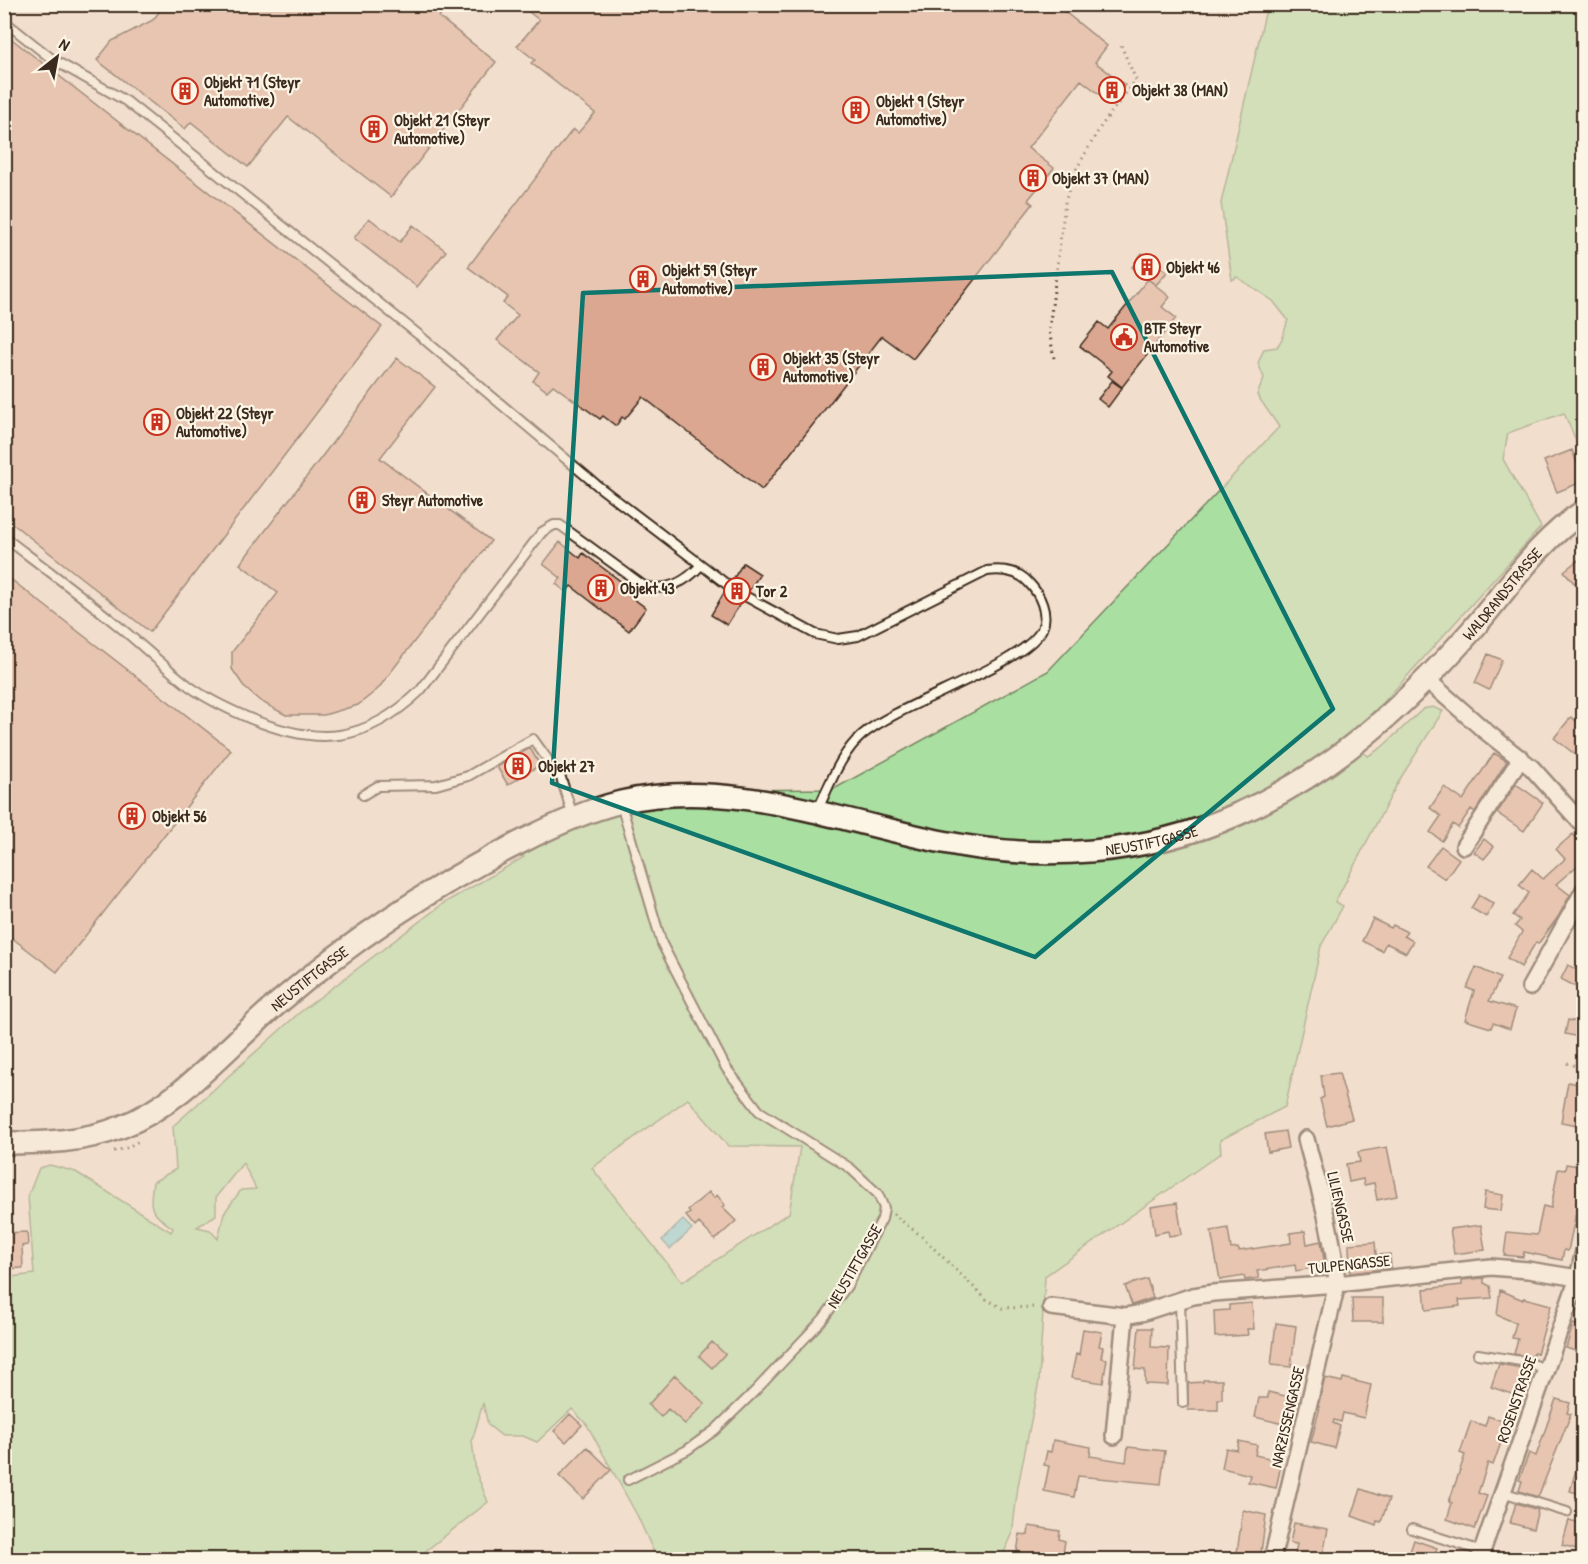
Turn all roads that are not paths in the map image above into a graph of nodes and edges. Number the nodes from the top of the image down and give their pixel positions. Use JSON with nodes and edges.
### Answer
{"nodes":[{"id":1,"x":4,"y":21,"type":"edge"},
{"id":2,"x":1584,"y":511,"type":"edge"},
{"id":3,"x":4,"y":537,"type":"edge"},
{"id":4,"x":701,"y":565,"type":"junction"},
{"id":5,"x":729,"y":586,"type":"dead end"},
{"id":6,"x":745,"y":596,"type":"dead end"},
{"id":7,"x":1426,"y":679,"type":"junction"},
{"id":8,"x":1521,"y":758,"type":"junction"},
{"id":9,"x":363,"y":795,"type":"dead end"},
{"id":10,"x":620,"y":802,"type":"junction"},
{"id":11,"x":817,"y":810,"type":"junction"},
{"id":12,"x":574,"y":816,"type":"junction"},
{"id":13,"x":1584,"y":825,"type":"edge"},
{"id":14,"x":1464,"y":846,"type":"dead end"},
{"id":15,"x":1584,"y":890,"type":"edge"},
{"id":16,"x":1530,"y":987,"type":"dead end"},
{"id":17,"x":1306,"y":1139,"type":"dead end"},
{"id":18,"x":4,"y":1143,"type":"edge"},
{"id":19,"x":1584,"y":1251,"type":"edge"},
{"id":20,"x":1578,"y":1278,"type":"junction"},
{"id":21,"x":1337,"y":1284,"type":"junction"},
{"id":22,"x":1180,"y":1300,"type":"junction"},
{"id":23,"x":1051,"y":1307,"type":"road end"},
{"id":24,"x":1125,"y":1316,"type":"junction"},
{"id":25,"x":1478,"y":1354,"type":"dead end"},
{"id":26,"x":1546,"y":1369,"type":"junction"},
{"id":27,"x":1183,"y":1403,"type":"dead end"},
{"id":28,"x":1114,"y":1436,"type":"dead end"},
{"id":29,"x":628,"y":1480,"type":"dead end"},
{"id":30,"x":1502,"y":1492,"type":"junction"},
{"id":31,"x":1567,"y":1512,"type":"dead end"},
{"id":32,"x":1412,"y":1529,"type":"dead end"},
{"id":33,"x":1480,"y":1555,"type":"edge"},
{"id":34,"x":1272,"y":1560,"type":"edge"}],
"edges":[{"from":1,"to":4,"type":"lane"},
{"from":2,"to":7,"type":"street","name":"WALDRANDSTRASSE"},
{"from":3,"to":4,"type":"lane"},
{"from":4,"to":5,"type":"lane"},
{"from":6,"to":11,"type":"lane"},
{"from":7,"to":8,"type":"street"},
{"from":7,"to":11,"type":"street","name":"NEUSTIFTGASSE"},
{"from":8,"to":13,"type":"street"},
{"from":8,"to":14,"type":"street"},
{"from":9,"to":12,"type":"lane"},
{"from":10,"to":11,"type":"street","name":"NEUSTIFTGASSE"},
{"from":10,"to":12,"type":"street","name":"NEUSTIFTGASSE"},
{"from":10,"to":29,"type":"lane","name":"NEUSTIFTGASSE"},
{"from":12,"to":18,"type":"street","name":"NEUSTIFTGASSE"},
{"from":15,"to":16,"type":"street"},
{"from":17,"to":21,"type":"street","name":"LILIENGASSE"},
{"from":19,"to":20,"type":"street","name":"ROSENSTRASSE"},
{"from":20,"to":21,"type":"street","name":"TULPENGASSE"},
{"from":20,"to":26,"type":"street","name":"ROSENSTRASSE"},
{"from":21,"to":22,"type":"street","name":"TULPENGASSE"},
{"from":21,"to":34,"type":"street","name":"NARZISSENGASSE"},
{"from":22,"to":24,"type":"street","name":"TULPENGASSE"},
{"from":22,"to":27,"type":"lane"},
{"from":23,"to":24,"type":"street","name":"TULPENGASSE"},
{"from":24,"to":28,"type":"street"},
{"from":25,"to":26,"type":"lane"},
{"from":26,"to":30,"type":"street","name":"ROSENSTRASSE"},
{"from":30,"to":31,"type":"lane"},
{"from":30,"to":33,"type":"street","name":"ROSENSTRASSE"},
{"from":32,"to":33,"type":"lane"}]}
